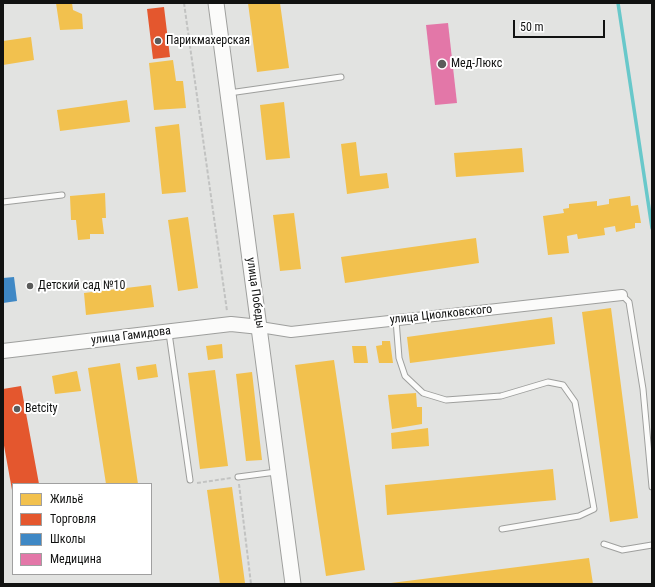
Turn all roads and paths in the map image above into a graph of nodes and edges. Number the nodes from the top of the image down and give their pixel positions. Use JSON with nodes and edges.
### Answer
{"nodes":[{"id":1,"x":184,"y":3,"type":"edge"},
{"id":2,"x":215,"y":3,"type":"edge"},
{"id":3,"x":341,"y":77,"type":"dead end"},
{"id":4,"x":227,"y":93,"type":"junction"},
{"id":5,"x":62,"y":195,"type":"dead end"},
{"id":6,"x":3,"y":202,"type":"edge"},
{"id":7,"x":622,"y":295,"type":"joint"},
{"id":8,"x":227,"y":312,"type":"dead end"},
{"id":9,"x":396,"y":320,"type":"junction"},
{"id":10,"x":258,"y":327,"type":"junction"},
{"id":11,"x":169,"y":332,"type":"junction"},
{"id":12,"x":3,"y":351,"type":"edge"},
{"id":13,"x":276,"y":472,"type":"junction"},
{"id":14,"x":238,"y":477,"type":"junction"},
{"id":15,"x":190,"y":480,"type":"joint"},
{"id":16,"x":652,"y":487,"type":"edge"},
{"id":17,"x":502,"y":529,"type":"dead end"},
{"id":18,"x":604,"y":544,"type":"dead end"},
{"id":19,"x":652,"y":545,"type":"edge"},
{"id":20,"x":252,"y":584,"type":"edge"},
{"id":21,"x":292,"y":584,"type":"edge"}],
"edges":[{"from":1,"to":8,"type":"path"},
{"from":2,"to":4,"type":"main road","name":"улица Победы"},
{"from":3,"to":4,"type":"lane"},
{"from":4,"to":10,"type":"main road","name":"улица Победы"},
{"from":5,"to":6,"type":"lane"},
{"from":7,"to":9,"type":"street","name":"улица Циолковского"},
{"from":7,"to":16,"type":"lane"},
{"from":9,"to":10,"type":"street","name":"улица Циолковского"},
{"from":9,"to":17,"type":"lane"},
{"from":10,"to":11,"type":"street","name":"улица Гамидова"},
{"from":10,"to":13,"type":"main road","name":"улица Победы"},
{"from":10,"to":21,"type":"main road","name":"улица Победы"},
{"from":11,"to":12,"type":"street","name":"улица Гамидова"},
{"from":11,"to":15,"type":"lane"},
{"from":13,"to":14,"type":"lane"},
{"from":13,"to":21,"type":"main road","name":"улица Победы"},
{"from":14,"to":15,"type":"path"},
{"from":14,"to":20,"type":"path"},
{"from":18,"to":19,"type":"lane"}]}
